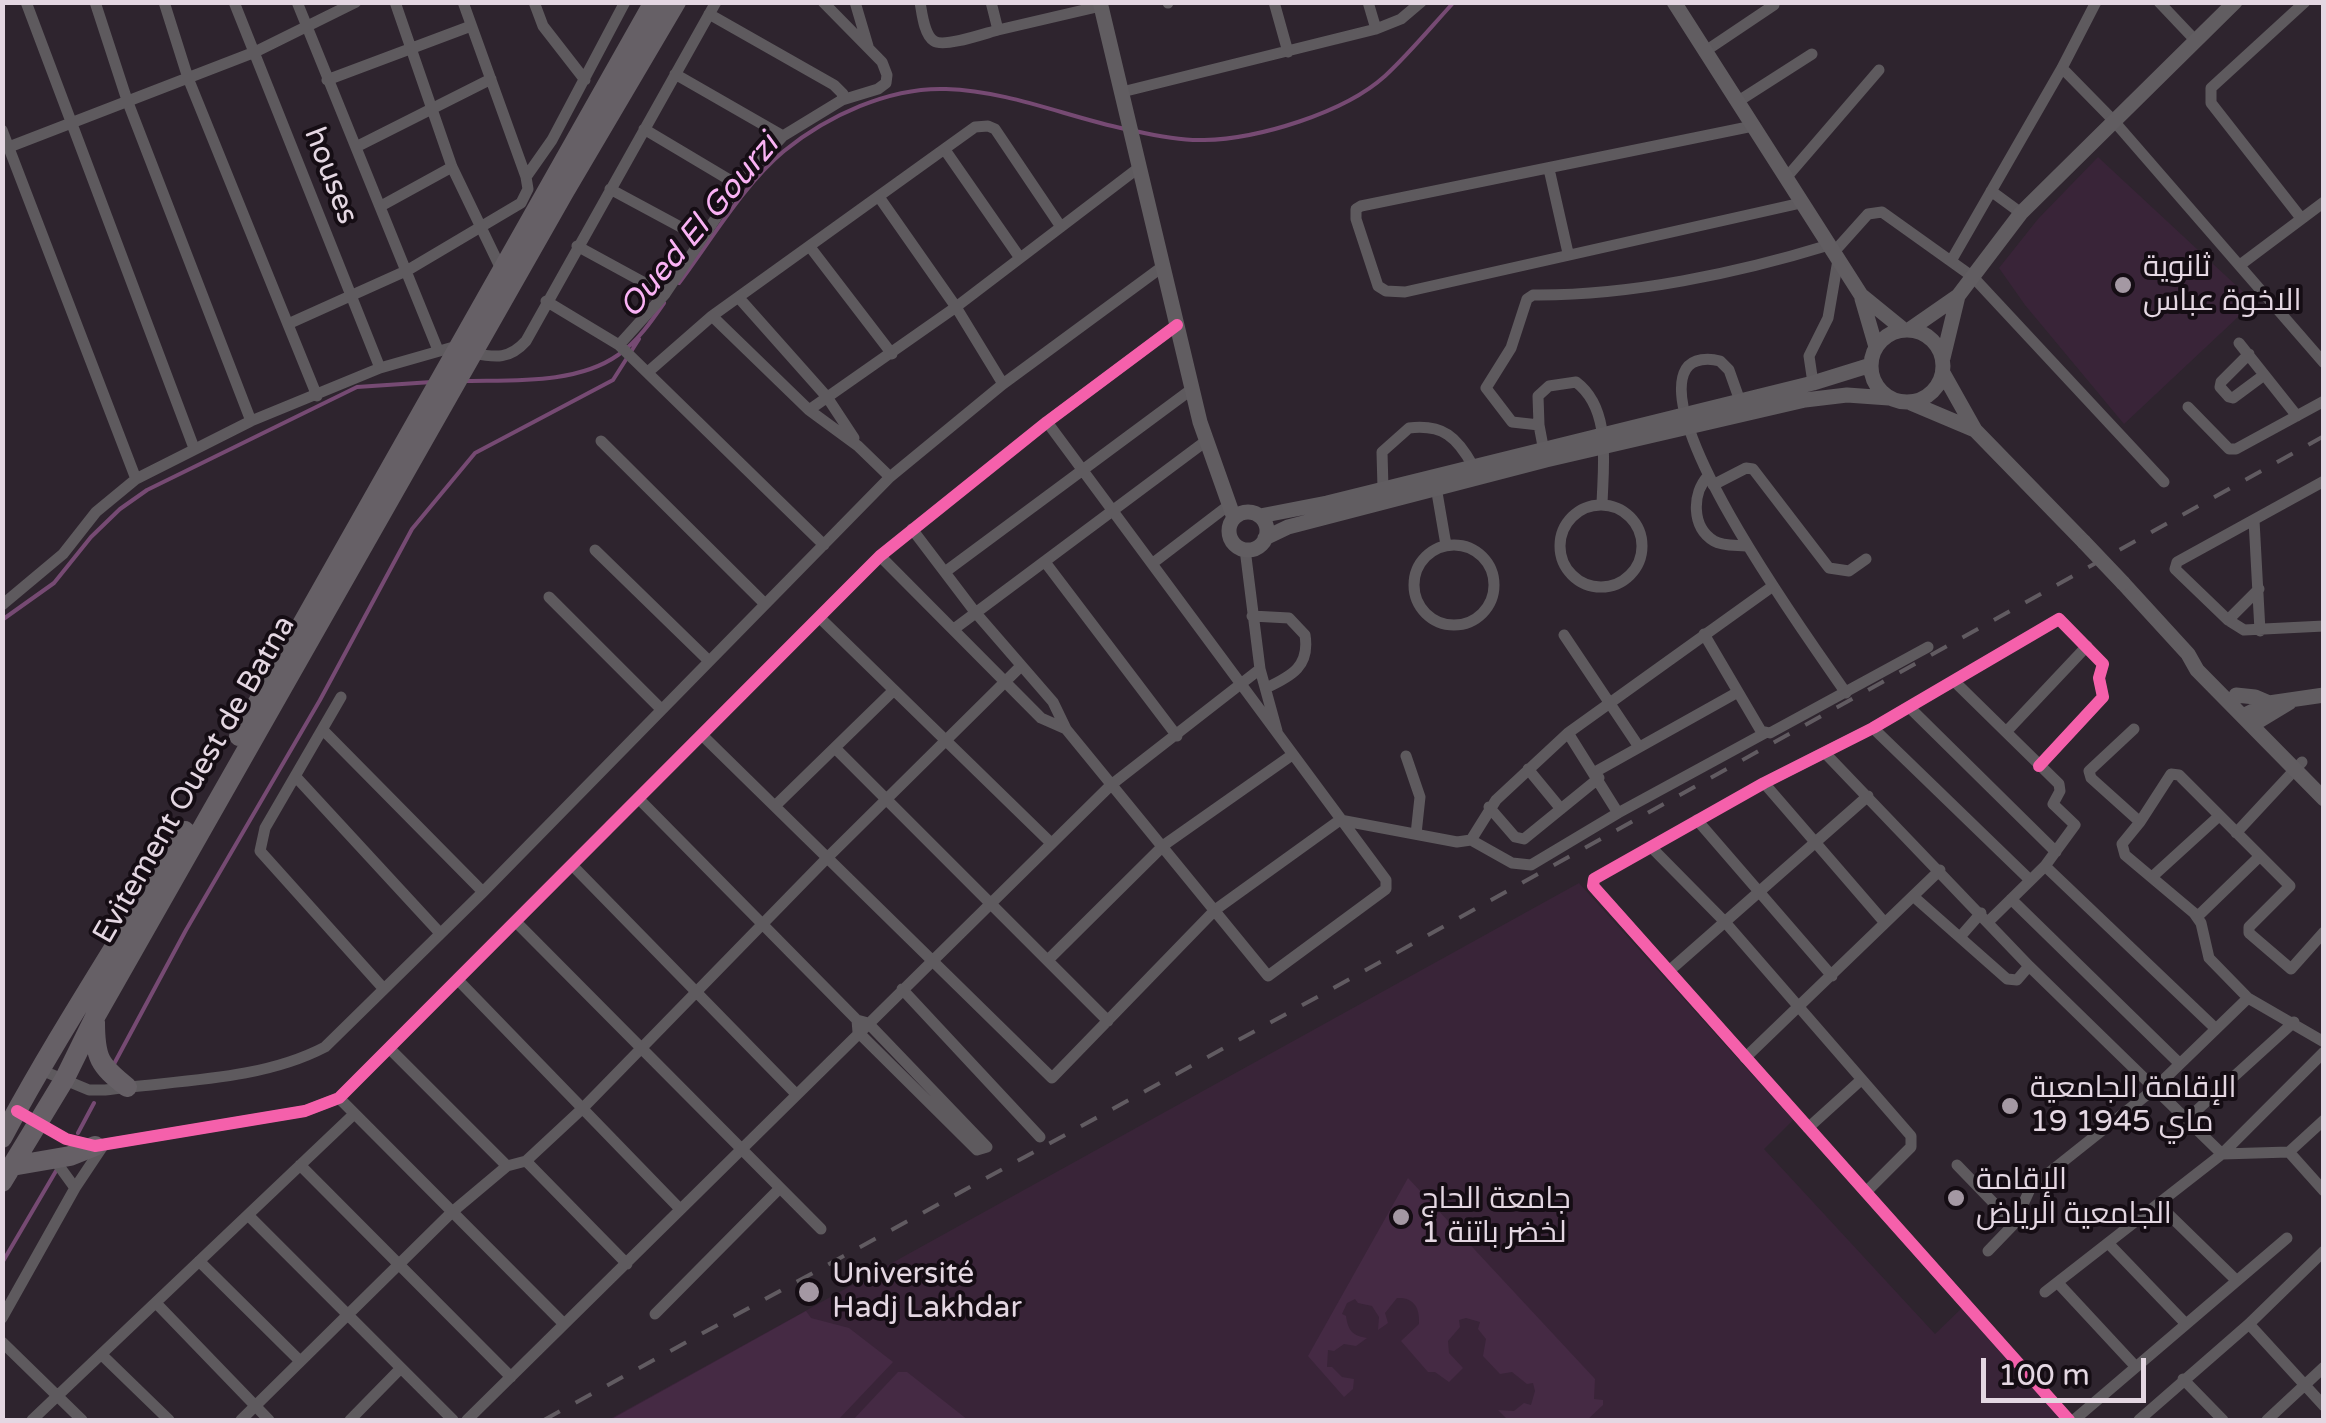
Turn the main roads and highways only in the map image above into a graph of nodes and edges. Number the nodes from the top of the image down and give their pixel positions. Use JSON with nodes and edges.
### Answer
{"nodes":[{"id":1,"x":654,"y":2,"type":"edge"},
{"id":2,"x":676,"y":2,"type":"edge"},
{"id":3,"x":1674,"y":2,"type":"edge"},
{"id":4,"x":2235,"y":2,"type":"edge"},
{"id":5,"x":1100,"y":4,"type":"edge"},
{"id":6,"x":1861,"y":295,"type":"junction"},
{"id":7,"x":1958,"y":296,"type":"junction"},
{"id":8,"x":1906,"y":330,"type":"junction"},
{"id":9,"x":1876,"y":347,"type":"junction"},
{"id":10,"x":456,"y":357,"type":"junction"},
{"id":11,"x":1871,"y":365,"type":"junction"},
{"id":12,"x":1943,"y":365,"type":"junction"},
{"id":13,"x":1888,"y":398,"type":"junction"},
{"id":14,"x":1911,"y":402,"type":"junction"},
{"id":15,"x":433,"y":407,"type":"junction"},
{"id":16,"x":1689,"y":420,"type":"junction"},
{"id":17,"x":1975,"y":430,"type":"junction"},
{"id":18,"x":1545,"y":454,"type":"junction"},
{"id":19,"x":1435,"y":482,"type":"junction"},
{"id":20,"x":1229,"y":504,"type":"junction"},
{"id":21,"x":1267,"y":515,"type":"junction"},
{"id":22,"x":1265,"y":538,"type":"junction"},
{"id":23,"x":2188,"y":654,"type":"junction"},
{"id":24,"x":2236,"y":695,"type":"junction"},
{"id":25,"x":2324,"y":695,"type":"edge"},
{"id":26,"x":2274,"y":706,"type":"junction"},
{"id":27,"x":2251,"y":718,"type":"junction"},
{"id":28,"x":2272,"y":732,"type":"junction"},
{"id":29,"x":2298,"y":766,"type":"junction"},
{"id":30,"x":2324,"y":784,"type":"edge"},
{"id":31,"x":2324,"y":799,"type":"edge"},
{"id":32,"x":95,"y":1017,"type":"junction"},
{"id":33,"x":127,"y":1087,"type":"road end"},
{"id":34,"x":2,"y":1138,"type":"edge"},
{"id":35,"x":99,"y":1146,"type":"road end"},
{"id":36,"x":7,"y":1174,"type":"edge"}],
"edges":[{"from":1,"to":10,"type":"highway"},
{"from":2,"to":10,"type":"highway"},
{"from":3,"to":6,"type":"main road"},
{"from":4,"to":7,"type":"main road"},
{"from":5,"to":20,"type":"main road"},
{"from":6,"to":8,"type":"main road"},
{"from":6,"to":9,"type":"main road"},
{"from":7,"to":8,"type":"main road"},
{"from":7,"to":12,"type":"main road"},
{"from":8,"to":9,"type":"main road"},
{"from":8,"to":12,"type":"main road"},
{"from":9,"to":11,"type":"main road"},
{"from":10,"to":15,"type":"highway"},
{"from":11,"to":13,"type":"main road"},
{"from":11,"to":16,"type":"main road"},
{"from":12,"to":14,"type":"main road"},
{"from":12,"to":17,"type":"main road"},
{"from":13,"to":14,"type":"main road"},
{"from":13,"to":16,"type":"main road"},
{"from":14,"to":17,"type":"main road"},
{"from":15,"to":32,"type":"highway","name":"Evitement Ouest de Batna"},
{"from":15,"to":34,"type":"highway","name":"Evitement Ouest de Batna"},
{"from":16,"to":18,"type":"main road"},
{"from":17,"to":23,"type":"main road","bridge":true},
{"from":18,"to":19,"type":"main road"},
{"from":18,"to":19,"type":"main road"},
{"from":19,"to":21,"type":"main road"},
{"from":19,"to":22,"type":"main road"},
{"from":20,"to":21,"type":"main road"},
{"from":20,"to":21,"type":"main road"},
{"from":20,"to":22,"type":"main road"},
{"from":21,"to":22,"type":"main road"},
{"from":23,"to":24,"type":"main road"},
{"from":23,"to":27,"type":"main road"},
{"from":24,"to":26,"type":"main road"},
{"from":24,"to":27,"type":"main road"},
{"from":25,"to":26,"type":"main road"},
{"from":26,"to":27,"type":"main road"},
{"from":26,"to":28,"type":"main road"},
{"from":27,"to":28,"type":"main road"},
{"from":27,"to":29,"type":"main road"},
{"from":28,"to":29,"type":"main road"},
{"from":29,"to":30,"type":"main road"},
{"from":29,"to":31,"type":"main road"},
{"from":32,"to":33,"type":"highway"},
{"from":32,"to":36,"type":"highway","name":"Evitement Ouest de Batna"},
{"from":35,"to":36,"type":"highway"}]}
